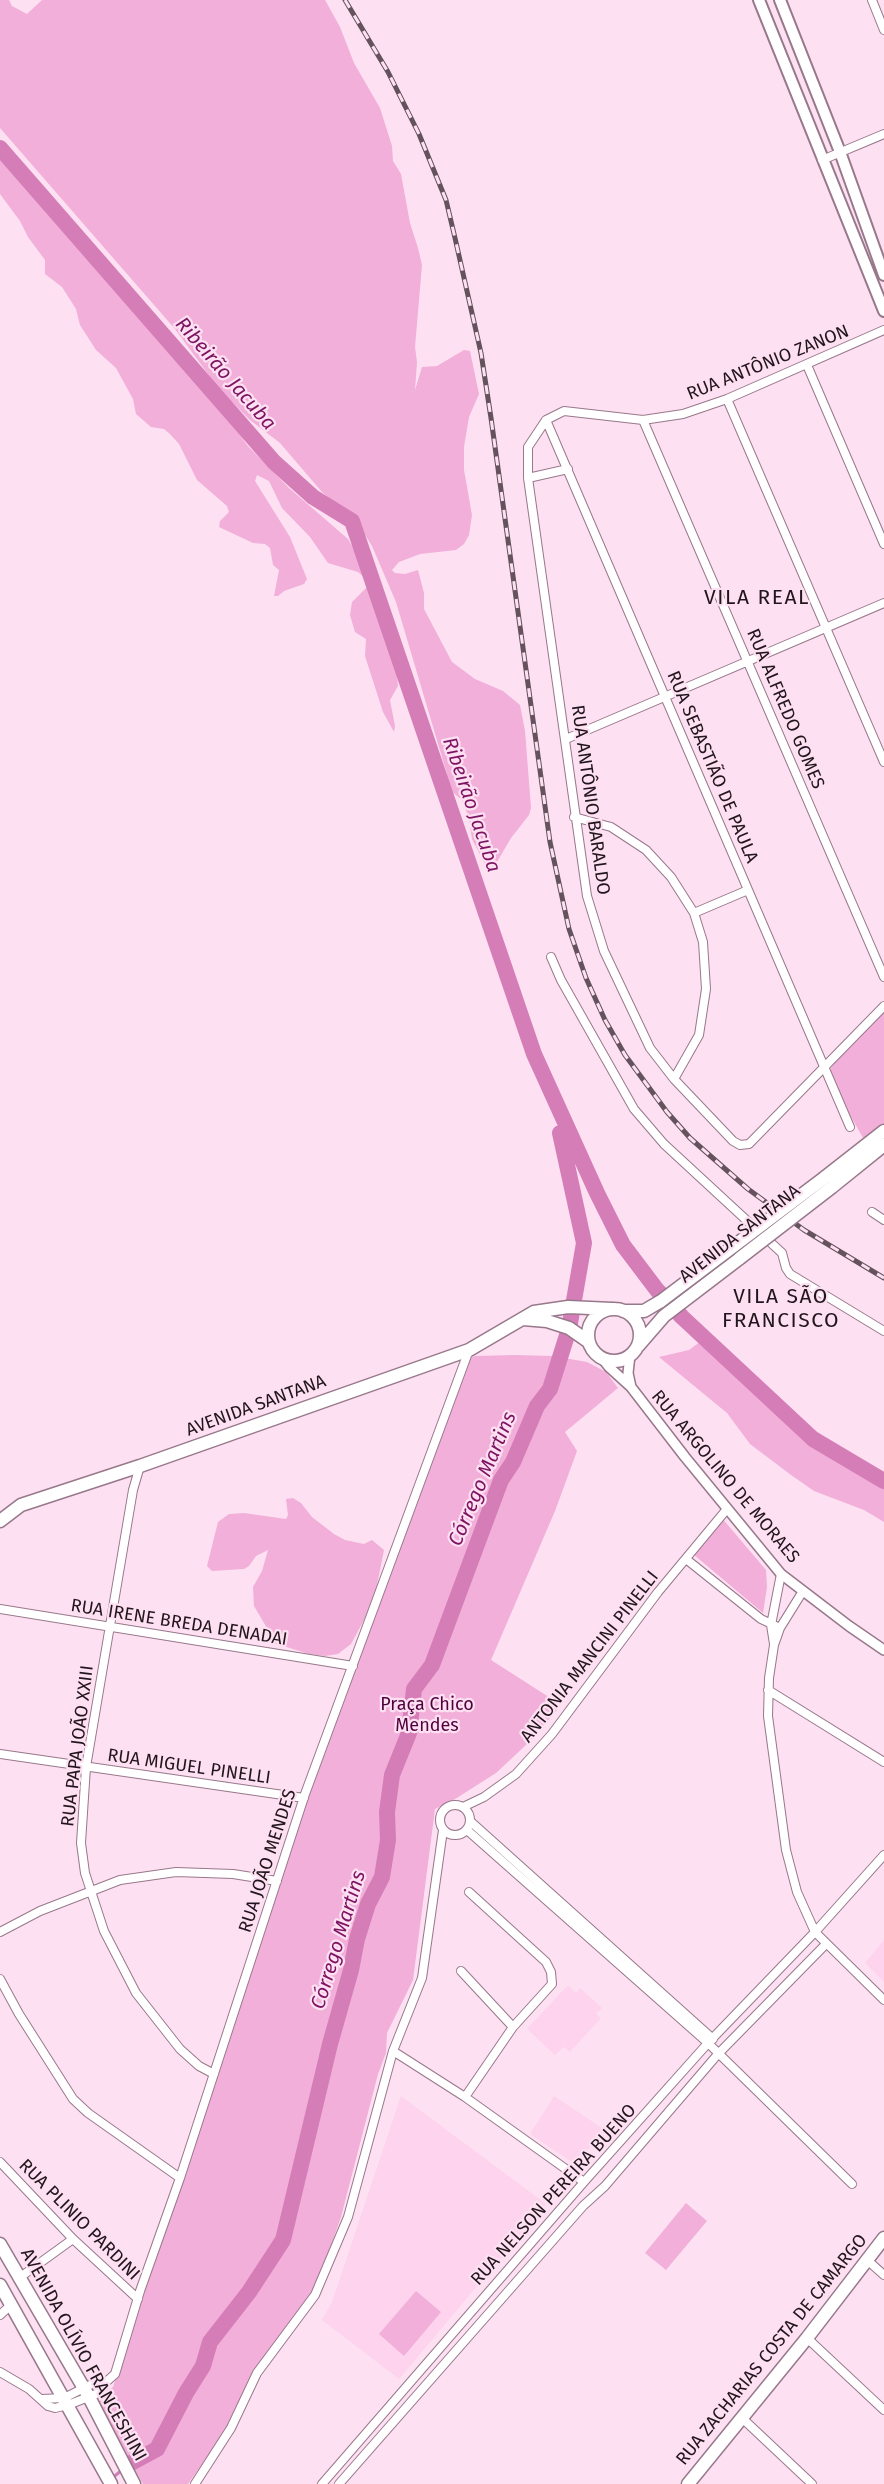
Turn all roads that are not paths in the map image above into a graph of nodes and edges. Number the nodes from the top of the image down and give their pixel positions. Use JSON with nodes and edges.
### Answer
{"nodes":[{"id":1,"x":759,"y":0,"type":"edge"},
{"id":2,"x":780,"y":0,"type":"edge"},
{"id":3,"x":872,"y":0,"type":"edge"},
{"id":4,"x":884,"y":30,"type":"edge"},
{"id":5,"x":884,"y":134,"type":"edge"},
{"id":6,"x":840,"y":152,"type":"junction"},
{"id":7,"x":822,"y":160,"type":"junction"},
{"id":8,"x":884,"y":275,"type":"edge"},
{"id":9,"x":884,"y":311,"type":"edge"},
{"id":10,"x":884,"y":330,"type":"edge"},
{"id":11,"x":807,"y":365,"type":"junction"},
{"id":12,"x":727,"y":399,"type":"junction"},
{"id":13,"x":546,"y":420,"type":"junction"},
{"id":14,"x":644,"y":420,"type":"junction"},
{"id":15,"x":568,"y":469,"type":"junction"},
{"id":16,"x":528,"y":478,"type":"junction"},
{"id":17,"x":884,"y":544,"type":"edge"},
{"id":18,"x":884,"y":603,"type":"edge"},
{"id":19,"x":825,"y":627,"type":"junction"},
{"id":20,"x":748,"y":661,"type":"junction"},
{"id":21,"x":665,"y":697,"type":"junction"},
{"id":22,"x":566,"y":739,"type":"junction"},
{"id":23,"x":884,"y":762,"type":"edge"},
{"id":24,"x":574,"y":817,"type":"junction"},
{"id":25,"x":748,"y":890,"type":"junction"},
{"id":26,"x":694,"y":913,"type":"junction"},
{"id":27,"x":551,"y":957,"type":"dead end"},
{"id":28,"x":884,"y":977,"type":"edge"},
{"id":29,"x":884,"y":1006,"type":"edge"},
{"id":30,"x":824,"y":1067,"type":"junction"},
{"id":31,"x":674,"y":1079,"type":"junction"},
{"id":32,"x":850,"y":1127,"type":"dead end"},
{"id":33,"x":884,"y":1131,"type":"edge"},
{"id":34,"x":884,"y":1145,"type":"edge"},
{"id":35,"x":866,"y":1152,"type":"junction"},
{"id":36,"x":828,"y":1182,"type":"junction"},
{"id":37,"x":872,"y":1212,"type":"dead end"},
{"id":38,"x":884,"y":1220,"type":"edge"},
{"id":39,"x":617,"y":1310,"type":"junction"},
{"id":40,"x":524,"y":1319,"type":"junction"},
{"id":41,"x":884,"y":1331,"type":"edge"},
{"id":42,"x":589,"y":1342,"type":"junction"},
{"id":43,"x":469,"y":1350,"type":"junction"},
{"id":44,"x":634,"y":1351,"type":"junction"},
{"id":45,"x":602,"y":1358,"type":"junction"},
{"id":46,"x":631,"y":1387,"type":"junction"},
{"id":47,"x":140,"y":1467,"type":"junction"},
{"id":48,"x":126,"y":1471,"type":"junction"},
{"id":49,"x":133,"y":1490,"type":"junction"},
{"id":50,"x":727,"y":1509,"type":"junction"},
{"id":51,"x":0,"y":1521,"type":"edge"},
{"id":52,"x":686,"y":1559,"type":"junction"},
{"id":53,"x":781,"y":1574,"type":"junction"},
{"id":54,"x":803,"y":1591,"type":"junction"},
{"id":55,"x":0,"y":1609,"type":"edge"},
{"id":56,"x":771,"y":1625,"type":"junction"},
{"id":57,"x":110,"y":1628,"type":"junction"},
{"id":58,"x":780,"y":1628,"type":"junction"},
{"id":59,"x":774,"y":1646,"type":"junction"},
{"id":60,"x":884,"y":1650,"type":"edge"},
{"id":61,"x":353,"y":1666,"type":"junction"},
{"id":62,"x":768,"y":1690,"type":"junction"},
{"id":63,"x":0,"y":1754,"type":"edge"},
{"id":64,"x":884,"y":1762,"type":"edge"},
{"id":65,"x":86,"y":1767,"type":"junction"},
{"id":66,"x":304,"y":1798,"type":"junction"},
{"id":67,"x":463,"y":1807,"type":"junction"},
{"id":68,"x":470,"y":1821,"type":"junction"},
{"id":69,"x":443,"y":1830,"type":"junction"},
{"id":70,"x":467,"y":1830,"type":"junction"},
{"id":71,"x":884,"y":1856,"type":"edge"},
{"id":72,"x":277,"y":1881,"type":"junction"},
{"id":73,"x":90,"y":1892,"type":"junction"},
{"id":74,"x":469,"y":1892,"type":"dead end"},
{"id":75,"x":0,"y":1932,"type":"edge"},
{"id":76,"x":815,"y":1932,"type":"junction"},
{"id":77,"x":826,"y":1944,"type":"junction"},
{"id":78,"x":461,"y":1971,"type":"dead end"},
{"id":79,"x":0,"y":1979,"type":"edge"},
{"id":80,"x":884,"y":2000,"type":"edge"},
{"id":81,"x":513,"y":2027,"type":"junction"},
{"id":82,"x":710,"y":2041,"type":"junction"},
{"id":83,"x":393,"y":2051,"type":"junction"},
{"id":84,"x":718,"y":2054,"type":"junction"},
{"id":85,"x":214,"y":2074,"type":"junction"},
{"id":86,"x":465,"y":2097,"type":"junction"},
{"id":87,"x":0,"y":2162,"type":"edge"},
{"id":88,"x":180,"y":2178,"type":"junction"},
{"id":89,"x":584,"y":2182,"type":"junction"},
{"id":90,"x":852,"y":2184,"type":"dead end"},
{"id":91,"x":884,"y":2238,"type":"edge"},
{"id":92,"x":73,"y":2239,"type":"junction"},
{"id":93,"x":0,"y":2244,"type":"edge"},
{"id":94,"x":866,"y":2259,"type":"junction"},
{"id":95,"x":884,"y":2275,"type":"edge"},
{"id":96,"x":19,"y":2278,"type":"junction"},
{"id":97,"x":0,"y":2285,"type":"edge"},
{"id":98,"x":138,"y":2298,"type":"junction"},
{"id":99,"x":11,"y":2305,"type":"junction"},
{"id":100,"x":0,"y":2315,"type":"edge"},
{"id":101,"x":807,"y":2338,"type":"junction"},
{"id":102,"x":0,"y":2372,"type":"edge"},
{"id":103,"x":86,"y":2393,"type":"junction"},
{"id":104,"x":66,"y":2402,"type":"junction"},
{"id":105,"x":884,"y":2410,"type":"edge"},
{"id":106,"x":742,"y":2418,"type":"junction"},
{"id":107,"x":134,"y":2483,"type":"edge"},
{"id":108,"x":111,"y":2484,"type":"edge"},
{"id":109,"x":195,"y":2484,"type":"edge"},
{"id":110,"x":322,"y":2484,"type":"edge"},
{"id":111,"x":339,"y":2484,"type":"edge"},
{"id":112,"x":688,"y":2484,"type":"edge"},
{"id":113,"x":812,"y":2484,"type":"edge"}],
"edges":[{"from":1,"to":7,"type":"main road"},
{"from":2,"to":6,"type":"main road"},
{"from":3,"to":4,"type":"street"},
{"from":5,"to":6,"type":"street"},
{"from":6,"to":7,"type":"street"},
{"from":6,"to":8,"type":"main road"},
{"from":7,"to":9,"type":"main road"},
{"from":10,"to":11,"type":"street","name":"RUA ANTÔNIO ZANON"},
{"from":11,"to":12,"type":"street","name":"RUA ANTÔNIO ZANON"},
{"from":11,"to":17,"type":"street"},
{"from":12,"to":14,"type":"street","name":"RUA ANTÔNIO ZANON"},
{"from":12,"to":19,"type":"street"},
{"from":13,"to":14,"type":"street","name":"RUA ANTÔNIO ZANON"},
{"from":13,"to":15,"type":"street","name":"RUA SEBASTIÃO DE PAULA"},
{"from":13,"to":16,"type":"street","name":"RUA ANTÔNIO BARALDO"},
{"from":14,"to":20,"type":"street","name":"RUA ALFREDO GOMES"},
{"from":15,"to":16,"type":"street"},
{"from":15,"to":21,"type":"street","name":"RUA SEBASTIÃO DE PAULA"},
{"from":16,"to":22,"type":"street","name":"RUA ANTÔNIO BARALDO"},
{"from":18,"to":19,"type":"street"},
{"from":19,"to":20,"type":"street"},
{"from":19,"to":23,"type":"street"},
{"from":20,"to":21,"type":"street"},
{"from":20,"to":28,"type":"street","name":"RUA ALFREDO GOMES"},
{"from":21,"to":22,"type":"street"},
{"from":21,"to":25,"type":"street","name":"RUA SEBASTIÃO DE PAULA"},
{"from":22,"to":24,"type":"street","name":"RUA ANTÔNIO BARALDO"},
{"from":24,"to":26,"type":"street"},
{"from":24,"to":31,"type":"street","name":"RUA ANTÔNIO BARALDO"},
{"from":25,"to":26,"type":"street"},
{"from":25,"to":30,"type":"street","name":"RUA SEBASTIÃO DE PAULA"},
{"from":26,"to":31,"type":"street"},
{"from":27,"to":41,"type":"street"},
{"from":29,"to":30,"type":"street"},
{"from":30,"to":31,"type":"street","name":"RUA ANTÔNIO BARALDO"},
{"from":30,"to":32,"type":"street","name":"RUA SEBASTIÃO DE PAULA"},
{"from":33,"to":35,"type":"main road"},
{"from":34,"to":35,"type":"main road"},
{"from":35,"to":36,"type":"main road","name":"AVENIDA SANTANA"},
{"from":36,"to":39,"type":"main road","name":"AVENIDA SANTANA","bridge":true},
{"from":36,"to":44,"type":"main road","name":"AVENIDA SANTANA","bridge":true},
{"from":37,"to":38,"type":"street"},
{"from":39,"to":40,"type":"main road","name":"AVENIDA SANTANA"},
{"from":39,"to":42,"type":"main road","name":"AVENIDA SANTANA"},
{"from":39,"to":44,"type":"main road"},
{"from":40,"to":42,"type":"main road"},
{"from":40,"to":43,"type":"main road","name":"AVENIDA SANTANA"},
{"from":42,"to":45,"type":"main road"},
{"from":43,"to":47,"type":"main road","name":"AVENIDA SANTANA"},
{"from":43,"to":61,"type":"street","name":"RUA JOÃO MENDES"},
{"from":44,"to":45,"type":"main road"},
{"from":44,"to":46,"type":"street","name":"RUA ARGOLINO DE MORAES"},
{"from":45,"to":46,"type":"street","name":"RUA ARGOLINO DE MORAES"},
{"from":46,"to":50,"type":"street","name":"RUA ARGOLINO DE MORAES"},
{"from":47,"to":48,"type":"main road","name":"AVENIDA SANTANA"},
{"from":47,"to":49,"type":"street","name":"RUA PAPA JOÃO XXIII"},
{"from":48,"to":49,"type":"street","name":"RUA PAPA JOÃO XXIII"},
{"from":48,"to":51,"type":"main road","name":"AVENIDA SANTANA"},
{"from":49,"to":57,"type":"street","name":"RUA PAPA JOÃO XXIII"},
{"from":50,"to":52,"type":"street","name":"ANTONIA MANCINI PINELLI"},
{"from":50,"to":53,"type":"street","name":"RUA ARGOLINO DE MORAES"},
{"from":52,"to":56,"type":"street"},
{"from":52,"to":67,"type":"street","name":"ANTONIA MANCINI PINELLI"},
{"from":53,"to":54,"type":"street","name":"RUA ARGOLINO DE MORAES"},
{"from":53,"to":56,"type":"street"},
{"from":54,"to":58,"type":"street"},
{"from":54,"to":60,"type":"street","name":"RUA ARGOLINO DE MORAES"},
{"from":55,"to":57,"type":"street","name":"RUA IRENE BREDA DENADAI"},
{"from":56,"to":58,"type":"street"},
{"from":56,"to":59,"type":"street"},
{"from":57,"to":61,"type":"street","name":"RUA IRENE BREDA DENADAI"},
{"from":57,"to":65,"type":"street","name":"RUA PAPA JOÃO XXIII"},
{"from":58,"to":59,"type":"street"},
{"from":59,"to":62,"type":"street"},
{"from":61,"to":66,"type":"street","name":"RUA JOÃO MENDES"},
{"from":62,"to":64,"type":"street"},
{"from":62,"to":76,"type":"street"},
{"from":63,"to":65,"type":"street","name":"RUA MIGUEL PINELLI"},
{"from":65,"to":66,"type":"street","name":"RUA MIGUEL PINELLI"},
{"from":65,"to":73,"type":"street","name":"RUA PAPA JOÃO XXIII"},
{"from":66,"to":72,"type":"street","name":"RUA JOÃO MENDES"},
{"from":67,"to":68,"type":"street"},
{"from":67,"to":69,"type":"street"},
{"from":68,"to":70,"type":"street"},
{"from":68,"to":82,"type":"street"},
{"from":69,"to":70,"type":"street"},
{"from":69,"to":83,"type":"street"},
{"from":70,"to":82,"type":"street"},
{"from":71,"to":76,"type":"street","name":"RUA NELSON PEREIRA BUENO"},
{"from":72,"to":73,"type":"street"},
{"from":72,"to":85,"type":"street","name":"RUA JOÃO MENDES"},
{"from":73,"to":75,"type":"street"},
{"from":73,"to":85,"type":"street","name":"RUA PAPA JOÃO XXIII"},
{"from":74,"to":81,"type":"street"},
{"from":76,"to":77,"type":"street"},
{"from":76,"to":82,"type":"street","name":"RUA NELSON PEREIRA BUENO"},
{"from":77,"to":80,"type":"street"},
{"from":77,"to":84,"type":"street","name":"RUA NELSON PEREIRA BUENO"},
{"from":78,"to":81,"type":"street"},
{"from":79,"to":88,"type":"street"},
{"from":81,"to":86,"type":"street"},
{"from":82,"to":84,"type":"street"},
{"from":82,"to":89,"type":"street","name":"RUA NELSON PEREIRA BUENO"},
{"from":83,"to":86,"type":"street"},
{"from":83,"to":109,"type":"street"},
{"from":84,"to":90,"type":"street"},
{"from":84,"to":111,"type":"street","name":"RUA NELSON PEREIRA BUENO"},
{"from":85,"to":88,"type":"street","name":"RUA JOÃO MENDES"},
{"from":86,"to":89,"type":"street"},
{"from":87,"to":92,"type":"street","name":"RUA PLINIO PARDINI"},
{"from":88,"to":98,"type":"street","name":"RUA JOÃO MENDES"},
{"from":89,"to":110,"type":"street","name":"RUA NELSON PEREIRA BUENO"},
{"from":91,"to":94,"type":"main road","name":"RUA ZACHARIAS COSTA DE CAMARGO"},
{"from":92,"to":96,"type":"street"},
{"from":92,"to":98,"type":"street","name":"RUA PLINIO PARDINI"},
{"from":93,"to":96,"type":"main road","name":"AVENIDA OLÍVIO FRANCESHINI"},
{"from":94,"to":95,"type":"street"},
{"from":94,"to":101,"type":"main road","name":"RUA ZACHARIAS COSTA DE CAMARGO"},
{"from":96,"to":103,"type":"main road","name":"AVENIDA OLÍVIO FRANCESHINI"},
{"from":97,"to":99,"type":"main road","name":"AVENIDA OLÍVIO FRANCESHINI"},
{"from":98,"to":103,"type":"street","name":"RUA JOÃO MENDES"},
{"from":99,"to":100,"type":"street"},
{"from":99,"to":104,"type":"main road","name":"AVENIDA OLÍVIO FRANCESHINI"},
{"from":101,"to":105,"type":"street"},
{"from":101,"to":106,"type":"main road","name":"RUA ZACHARIAS COSTA DE CAMARGO"},
{"from":102,"to":104,"type":"street"},
{"from":103,"to":104,"type":"street","name":"RUA JOÃO MENDES"},
{"from":103,"to":107,"type":"main road","name":"AVENIDA OLÍVIO FRANCESHINI"},
{"from":104,"to":108,"type":"main road","name":"AVENIDA OLÍVIO FRANCESHINI"},
{"from":106,"to":112,"type":"main road","name":"RUA ZACHARIAS COSTA DE CAMARGO"},
{"from":106,"to":113,"type":"street"}]}
